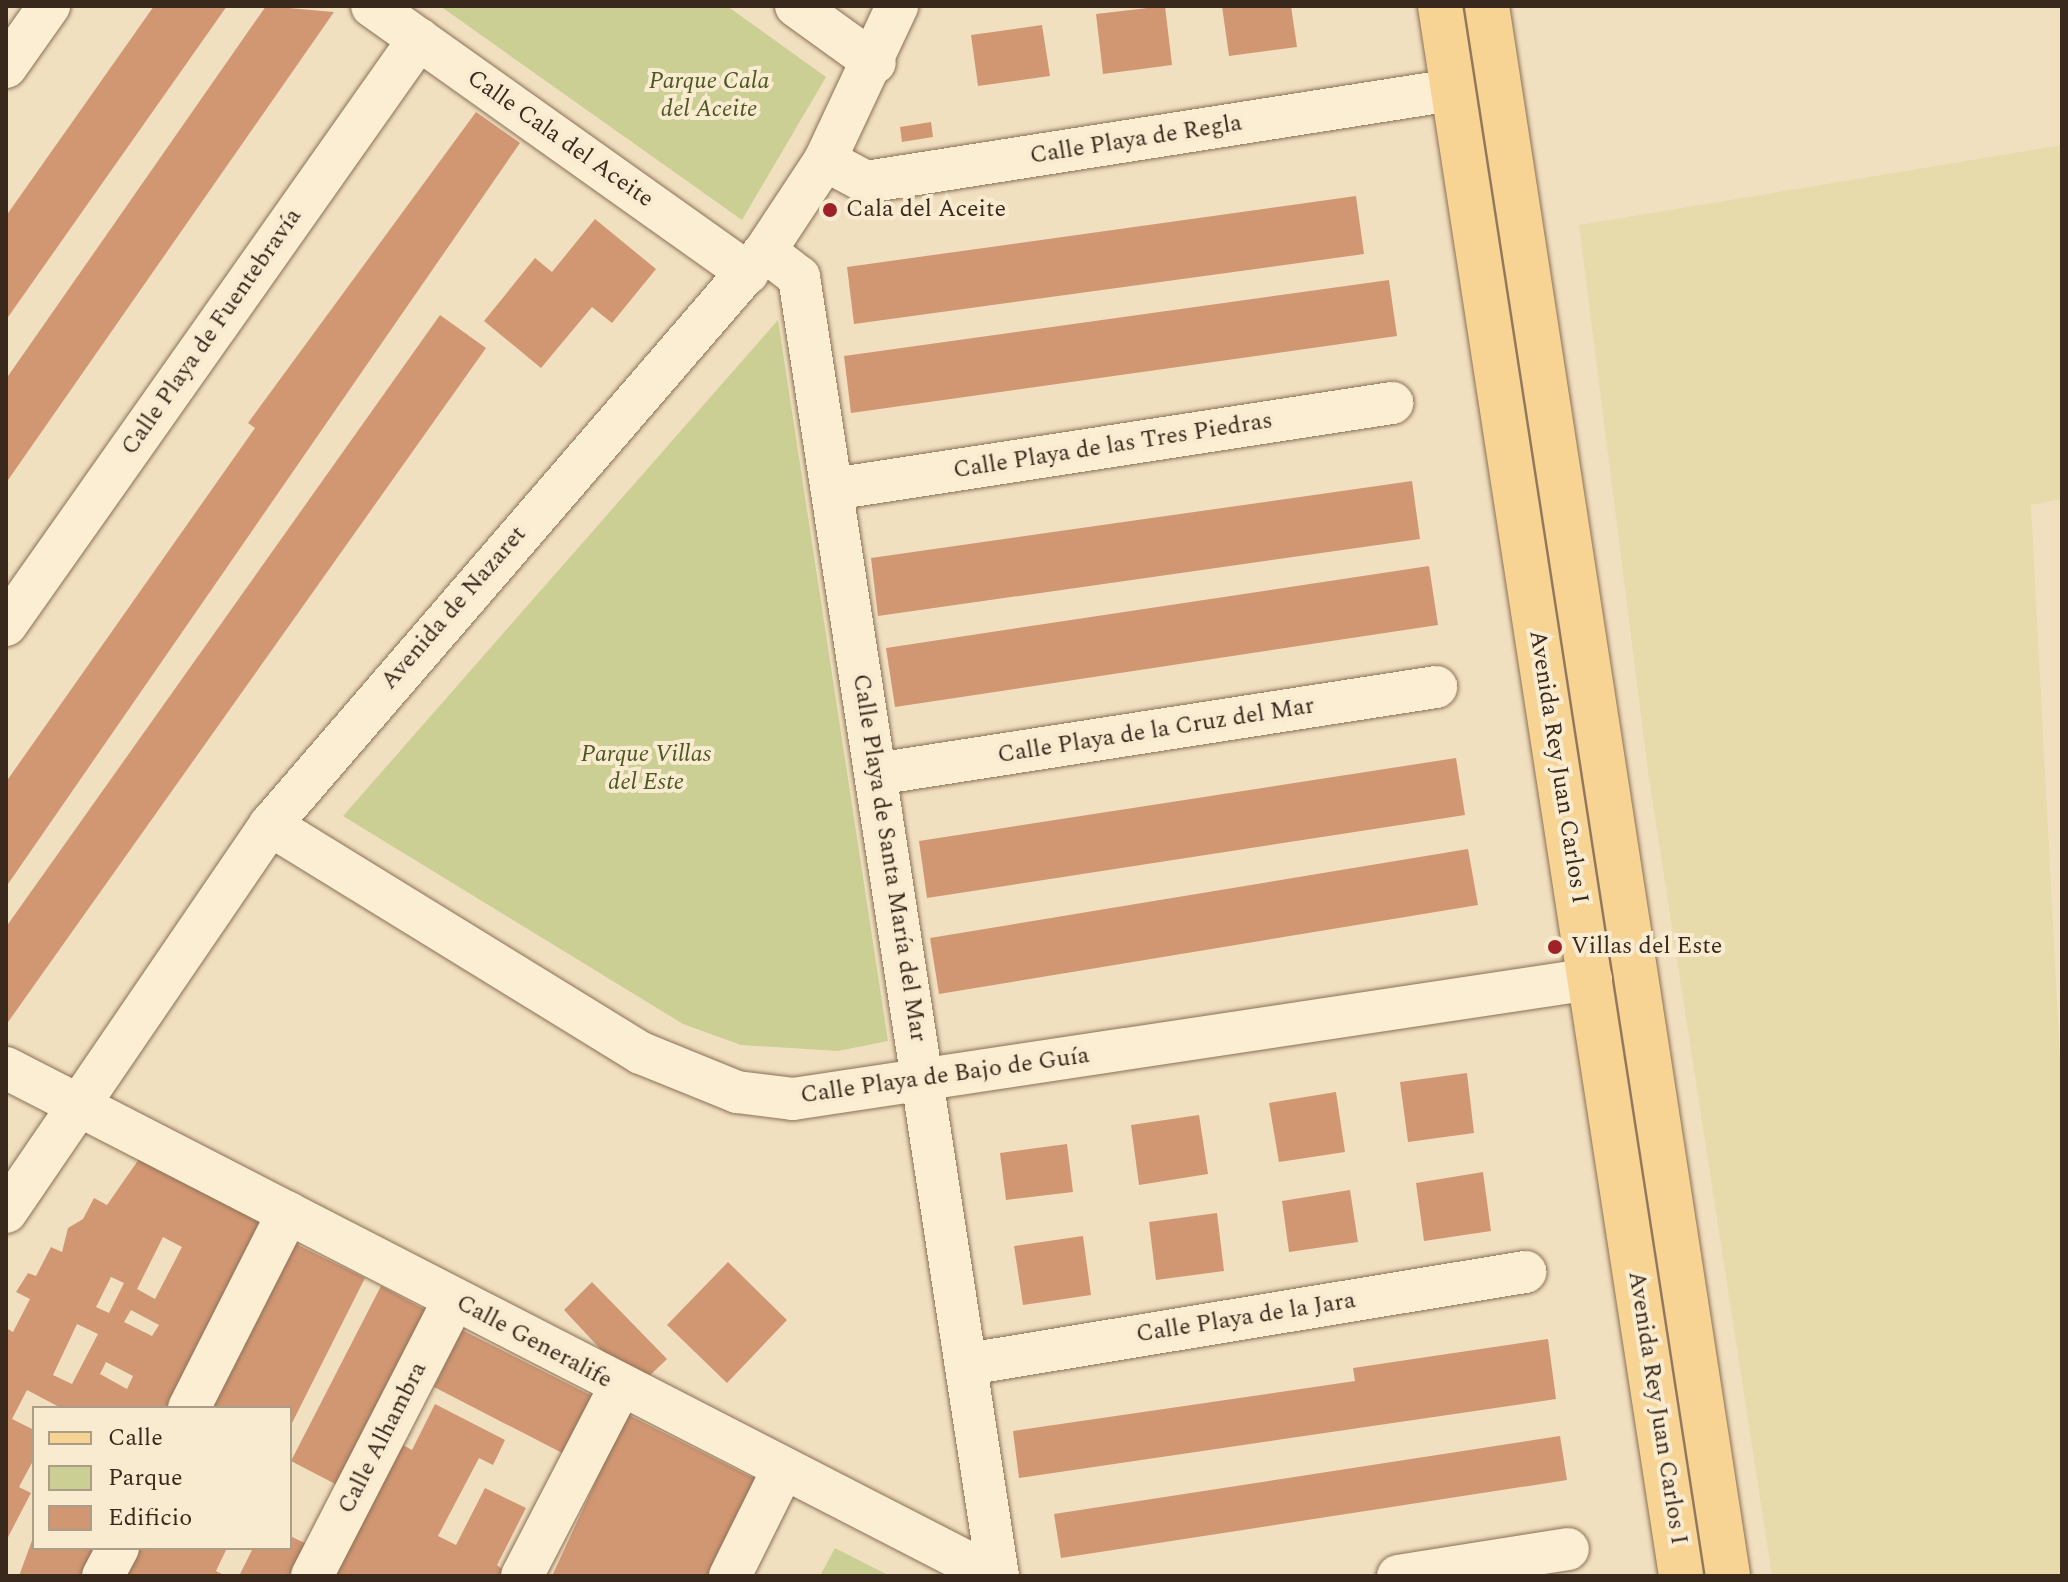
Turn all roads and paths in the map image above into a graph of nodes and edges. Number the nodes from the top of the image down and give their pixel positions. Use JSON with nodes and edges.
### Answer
{"nodes":[{"id":1,"x":49,"y":6,"type":"edge"},
{"id":2,"x":372,"y":6,"type":"edge"},
{"id":3,"x":796,"y":6,"type":"edge"},
{"id":4,"x":897,"y":6,"type":"edge"},
{"id":5,"x":1440,"y":6,"type":"edge"},
{"id":6,"x":1487,"y":6,"type":"edge"},
{"id":7,"x":419,"y":39,"type":"junction"},
{"id":8,"x":875,"y":63,"type":"junction"},
{"id":9,"x":6,"y":67,"type":"edge"},
{"id":10,"x":1452,"y":90,"type":"junction"},
{"id":11,"x":825,"y":160,"type":"junction"},
{"id":12,"x":756,"y":262,"type":"junction"},
{"id":13,"x":1392,"y":403,"type":"dead end"},
{"id":14,"x":833,"y":489,"type":"junction"},
{"id":15,"x":6,"y":625,"type":"edge"},
{"id":16,"x":1436,"y":687,"type":"dead end"},
{"id":17,"x":876,"y":774,"type":"junction"},
{"id":18,"x":270,"y":825,"type":"junction"},
{"id":19,"x":1591,"y":979,"type":"junction"},
{"id":20,"x":6,"y":1068,"type":"edge"},
{"id":21,"x":923,"y":1082,"type":"junction"},
{"id":22,"x":75,"y":1105,"type":"junction"},
{"id":23,"x":6,"y":1212,"type":"edge"},
{"id":24,"x":288,"y":1213,"type":"junction"},
{"id":25,"x":1525,"y":1272,"type":"dead end"},
{"id":26,"x":454,"y":1300,"type":"junction"},
{"id":27,"x":968,"y":1364,"type":"junction"},
{"id":28,"x":620,"y":1387,"type":"junction"},
{"id":29,"x":190,"y":1406,"type":"edge"},
{"id":30,"x":783,"y":1469,"type":"junction"},
{"id":31,"x":1568,"y":1549,"type":"dead end"},
{"id":32,"x":117,"y":1550,"type":"edge"},
{"id":33,"x":103,"y":1576,"type":"edge"},
{"id":34,"x":312,"y":1576,"type":"edge"},
{"id":35,"x":522,"y":1576,"type":"edge"},
{"id":36,"x":730,"y":1576,"type":"edge"},
{"id":37,"x":996,"y":1576,"type":"edge"},
{"id":38,"x":1398,"y":1576,"type":"edge"},
{"id":39,"x":1681,"y":1576,"type":"edge"},
{"id":40,"x":1728,"y":1576,"type":"edge"}],
"edges":[{"from":1,"to":9,"type":"street"},
{"from":2,"to":7,"type":"street","name":"Calle Cala del Aceite"},
{"from":3,"to":8,"type":"street"},
{"from":4,"to":8,"type":"street","name":"Avenida de Nazaret"},
{"from":5,"to":10,"type":"main road","name":"Avenida Rey Juan Carlos I"},
{"from":6,"to":40,"type":"main road","name":"Avenida Rey Juan Carlos I"},
{"from":7,"to":12,"type":"street","name":"Calle Cala del Aceite"},
{"from":7,"to":15,"type":"street","name":"Calle Playa de Fuentebravía"},
{"from":8,"to":11,"type":"street","name":"Avenida de Nazaret"},
{"from":10,"to":11,"type":"street","name":"Calle Playa de Regla"},
{"from":10,"to":19,"type":"main road","name":"Avenida Rey Juan Carlos I"},
{"from":11,"to":12,"type":"street","name":"Avenida de Nazaret"},
{"from":12,"to":14,"type":"street","name":"Calle Playa de Santa María del Mar"},
{"from":12,"to":18,"type":"street","name":"Avenida de Nazaret"},
{"from":13,"to":14,"type":"street","name":"Calle Playa de las Tres Piedras"},
{"from":14,"to":17,"type":"street","name":"Calle Playa de Santa María del Mar"},
{"from":16,"to":17,"type":"street","name":"Calle Playa de la Cruz del Mar"},
{"from":17,"to":21,"type":"street","name":"Calle Playa de Santa María del Mar"},
{"from":18,"to":21,"type":"street","name":"Calle Playa de Bajo de Guía"},
{"from":18,"to":22,"type":"street","name":"Avenida de Nazaret"},
{"from":19,"to":21,"type":"street","name":"Calle Playa de Bajo de Guía"},
{"from":19,"to":39,"type":"main road","name":"Avenida Rey Juan Carlos I"},
{"from":20,"to":22,"type":"street","name":"Calle Generalife"},
{"from":21,"to":27,"type":"street","name":"Calle Playa de Santa María del Mar"},
{"from":22,"to":23,"type":"street","name":"Avenida de Nazaret"},
{"from":22,"to":24,"type":"street","name":"Calle Generalife"},
{"from":24,"to":26,"type":"street","name":"Calle Generalife"},
{"from":24,"to":29,"type":"street"},
{"from":25,"to":27,"type":"street","name":"Calle Playa de la Jara"},
{"from":26,"to":28,"type":"street","name":"Calle Generalife"},
{"from":26,"to":34,"type":"street","name":"Calle Alhambra"},
{"from":27,"to":37,"type":"street","name":"Calle Playa de Santa María del Mar"},
{"from":28,"to":30,"type":"street","name":"Calle Generalife"},
{"from":28,"to":35,"type":"street"},
{"from":30,"to":36,"type":"street"},
{"from":30,"to":37,"type":"street","name":"Calle Generalife"},
{"from":31,"to":38,"type":"street"},
{"from":32,"to":33,"type":"street"}]}
